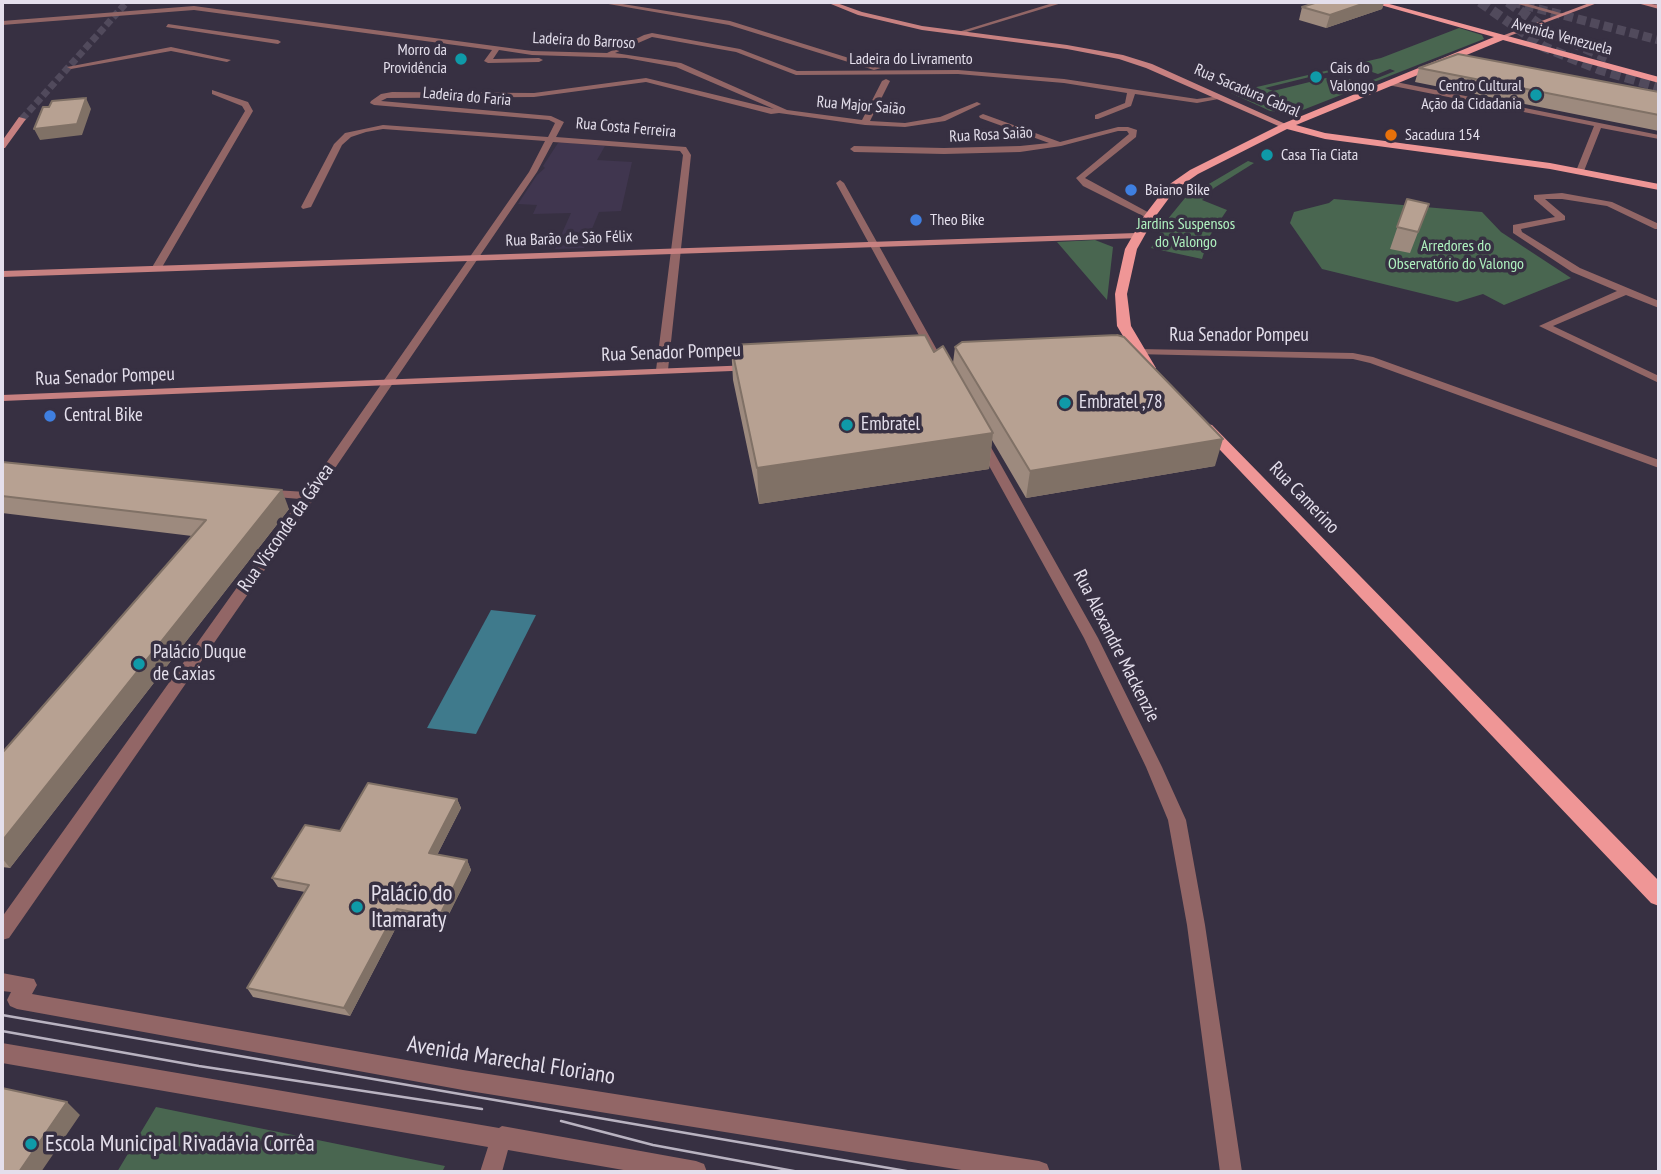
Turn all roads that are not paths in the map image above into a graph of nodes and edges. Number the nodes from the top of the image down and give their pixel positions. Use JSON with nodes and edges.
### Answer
{"nodes":[{"id":1,"x":600,"y":2,"type":"edge"},
{"id":2,"x":829,"y":2,"type":"edge"},
{"id":3,"x":1062,"y":2,"type":"edge"},
{"id":4,"x":1374,"y":2,"type":"edge"},
{"id":5,"x":1514,"y":2,"type":"edge"},
{"id":6,"x":1597,"y":2,"type":"edge"},
{"id":7,"x":1639,"y":2,"type":"edge"},
{"id":8,"x":1659,"y":7,"type":"edge"},
{"id":9,"x":1561,"y":14,"type":"junction"},
{"id":10,"x":2,"y":23,"type":"edge"},
{"id":11,"x":168,"y":26,"type":"dead end"},
{"id":12,"x":958,"y":33,"type":"junction"},
{"id":13,"x":1502,"y":37,"type":"junction"},
{"id":14,"x":278,"y":42,"type":"dead end"},
{"id":15,"x":497,"y":48,"type":"junction"},
{"id":16,"x":609,"y":54,"type":"junction"},
{"id":17,"x":591,"y":55,"type":"junction"},
{"id":18,"x":226,"y":60,"type":"dead end"},
{"id":19,"x":71,"y":67,"type":"dead end"},
{"id":20,"x":891,"y":73,"type":"junction"},
{"id":21,"x":1659,"y":80,"type":"edge"},
{"id":22,"x":886,"y":81,"type":"dead end"},
{"id":23,"x":1391,"y":83,"type":"junction"},
{"id":24,"x":1132,"y":90,"type":"junction"},
{"id":25,"x":215,"y":92,"type":"dead end"},
{"id":26,"x":1220,"y":98,"type":"junction"},
{"id":27,"x":374,"y":103,"type":"joint"},
{"id":28,"x":977,"y":104,"type":"dead end"},
{"id":29,"x":782,"y":112,"type":"junction"},
{"id":30,"x":983,"y":116,"type":"dead end"},
{"id":31,"x":1098,"y":117,"type":"dead end"},
{"id":32,"x":22,"y":120,"type":"tunnel mouth"},
{"id":33,"x":558,"y":120,"type":"joint"},
{"id":34,"x":865,"y":122,"type":"junction"},
{"id":35,"x":1599,"y":124,"type":"junction"},
{"id":36,"x":1286,"y":126,"type":"junction"},
{"id":37,"x":1659,"y":137,"type":"edge"},
{"id":38,"x":552,"y":138,"type":"junction"},
{"id":39,"x":1061,"y":144,"type":"junction"},
{"id":40,"x":2,"y":146,"type":"edge"},
{"id":41,"x":854,"y":149,"type":"dead end"},
{"id":42,"x":1580,"y":171,"type":"junction"},
{"id":43,"x":840,"y":183,"type":"dead end"},
{"id":44,"x":1659,"y":187,"type":"edge"},
{"id":45,"x":306,"y":207,"type":"dead end"},
{"id":46,"x":1150,"y":216,"type":"junction"},
{"id":47,"x":1658,"y":227,"type":"edge"},
{"id":48,"x":1137,"y":236,"type":"junction"},
{"id":49,"x":874,"y":244,"type":"junction"},
{"id":50,"x":676,"y":251,"type":"junction"},
{"id":51,"x":470,"y":259,"type":"junction"},
{"id":52,"x":156,"y":269,"type":"junction"},
{"id":53,"x":2,"y":274,"type":"edge"},
{"id":54,"x":1624,"y":292,"type":"junction"},
{"id":55,"x":1659,"y":305,"type":"edge"},
{"id":56,"x":1130,"y":353,"type":"junction"},
{"id":57,"x":924,"y":363,"type":"edge"},
{"id":58,"x":759,"y":367,"type":"edge"},
{"id":59,"x":662,"y":370,"type":"junction"},
{"id":60,"x":1659,"y":380,"type":"edge"},
{"id":61,"x":387,"y":383,"type":"junction"},
{"id":62,"x":1166,"y":385,"type":"edge"},
{"id":63,"x":2,"y":398,"type":"edge"},
{"id":64,"x":1192,"y":413,"type":"edge"},
{"id":65,"x":971,"y":422,"type":"edge"},
{"id":66,"x":1659,"y":464,"type":"edge"},
{"id":67,"x":253,"y":491,"type":"edge"},
{"id":68,"x":309,"y":496,"type":"junction"},
{"id":69,"x":1659,"y":896,"type":"edge"},
{"id":70,"x":2,"y":932,"type":"edge"},
{"id":71,"x":2,"y":982,"type":"edge"},
{"id":72,"x":2,"y":1053,"type":"edge"},
{"id":73,"x":502,"y":1137,"type":"junction"},
{"id":74,"x":491,"y":1172,"type":"edge"},
{"id":75,"x":696,"y":1172,"type":"edge"},
{"id":76,"x":1039,"y":1172,"type":"edge"},
{"id":77,"x":1231,"y":1172,"type":"edge"}],
"edges":[{"from":1,"to":20,"type":"street"},
{"from":2,"to":12,"type":"street","name":"Rua Sacadura Cabral"},
{"from":3,"to":12,"type":"street"},
{"from":4,"to":13,"type":"main road","name":"Avenida Venezuela"},
{"from":5,"to":9,"type":"street"},
{"from":6,"to":9,"type":"street"},
{"from":7,"to":8,"type":"street"},
{"from":9,"to":13,"type":"street"},
{"from":10,"to":15,"type":"street","name":"Ladeira do Barroso"},
{"from":11,"to":14,"type":"street"},
{"from":12,"to":26,"type":"street","name":"Rua Sacadura Cabral"},
{"from":13,"to":21,"type":"main road","name":"Avenida Venezuela"},
{"from":13,"to":23,"type":"main road"},
{"from":15,"to":17,"type":"street","name":"Ladeira do Barroso"},
{"from":15,"to":17,"type":"street"},
{"from":16,"to":17,"type":"street","name":"Ladeira do Barroso"},
{"from":16,"to":20,"type":"street","name":"Ladeira do Livramento"},
{"from":16,"to":29,"type":"street","name":"Ladeira do Barroso"},
{"from":18,"to":19,"type":"street"},
{"from":20,"to":24,"type":"street","name":"Ladeira do Livramento"},
{"from":22,"to":34,"type":"street"},
{"from":23,"to":35,"type":"street"},
{"from":23,"to":36,"type":"main road"},
{"from":24,"to":26,"type":"street","name":"Ladeira do Livramento"},
{"from":24,"to":31,"type":"street"},
{"from":25,"to":52,"type":"street"},
{"from":26,"to":36,"type":"street","name":"Rua Sacadura Cabral"},
{"from":27,"to":29,"type":"street","name":"Ladeira do Barroso"},
{"from":27,"to":33,"type":"street","name":"Ladeira do Faria"},
{"from":28,"to":34,"type":"street","name":"Rua Major Saião"},
{"from":29,"to":34,"type":"street","name":"Rua Major Saião"},
{"from":30,"to":39,"type":"street"},
{"from":32,"to":40,"type":"street"},
{"from":33,"to":38,"type":"street","name":"Rua Visconde da Gávea"},
{"from":35,"to":37,"type":"street"},
{"from":35,"to":42,"type":"street"},
{"from":36,"to":42,"type":"main road","name":"Rua Sacadura Cabral"},
{"from":36,"to":46,"type":"main road"},
{"from":38,"to":45,"type":"street","name":"Rua Costa Ferreira"},
{"from":38,"to":50,"type":"street","name":"Rua Costa Ferreira"},
{"from":38,"to":51,"type":"street","name":"Rua Visconde da Gávea"},
{"from":39,"to":41,"type":"street","name":"Rua Rosa Saião"},
{"from":39,"to":46,"type":"street","name":"Rua Rosa Saião"},
{"from":42,"to":44,"type":"main road","name":"Rua Sacadura Cabral"},
{"from":43,"to":49,"type":"street"},
{"from":46,"to":48,"type":"main road"},
{"from":47,"to":54,"type":"street"},
{"from":48,"to":49,"type":"street","name":"Rua Barão de São Félix"},
{"from":48,"to":56,"type":"main road"},
{"from":49,"to":50,"type":"street","name":"Rua Barão de São Félix"},
{"from":49,"to":57,"type":"street"},
{"from":50,"to":51,"type":"street","name":"Rua Barão de São Félix"},
{"from":50,"to":59,"type":"street","name":"Rua Costa Ferreira"},
{"from":51,"to":52,"type":"street","name":"Rua Barão de São Félix"},
{"from":51,"to":61,"type":"street","name":"Rua Visconde da Gávea"},
{"from":52,"to":53,"type":"street","name":"Rua Barão de São Félix"},
{"from":54,"to":55,"type":"street"},
{"from":54,"to":60,"type":"street"},
{"from":56,"to":62,"type":"main road"},
{"from":56,"to":66,"type":"street","name":"Rua Senador Pompeu"},
{"from":58,"to":59,"type":"street","name":"Rua Senador Pompeu"},
{"from":59,"to":61,"type":"street","name":"Rua Senador Pompeu"},
{"from":61,"to":63,"type":"street","name":"Rua Senador Pompeu"},
{"from":61,"to":68,"type":"street","name":"Rua Visconde da Gávea"},
{"from":64,"to":69,"type":"main road","name":"Rua Camerino"},
{"from":65,"to":77,"type":"street","name":"Rua Alexandre Mackenzie"},
{"from":67,"to":68,"type":"street"},
{"from":68,"to":70,"type":"street","name":"Rua Visconde da Gávea"},
{"from":71,"to":76,"type":"street","name":"Avenida Marechal Floriano"},
{"from":72,"to":73,"type":"street"},
{"from":73,"to":74,"type":"street"},
{"from":73,"to":75,"type":"street"}]}
